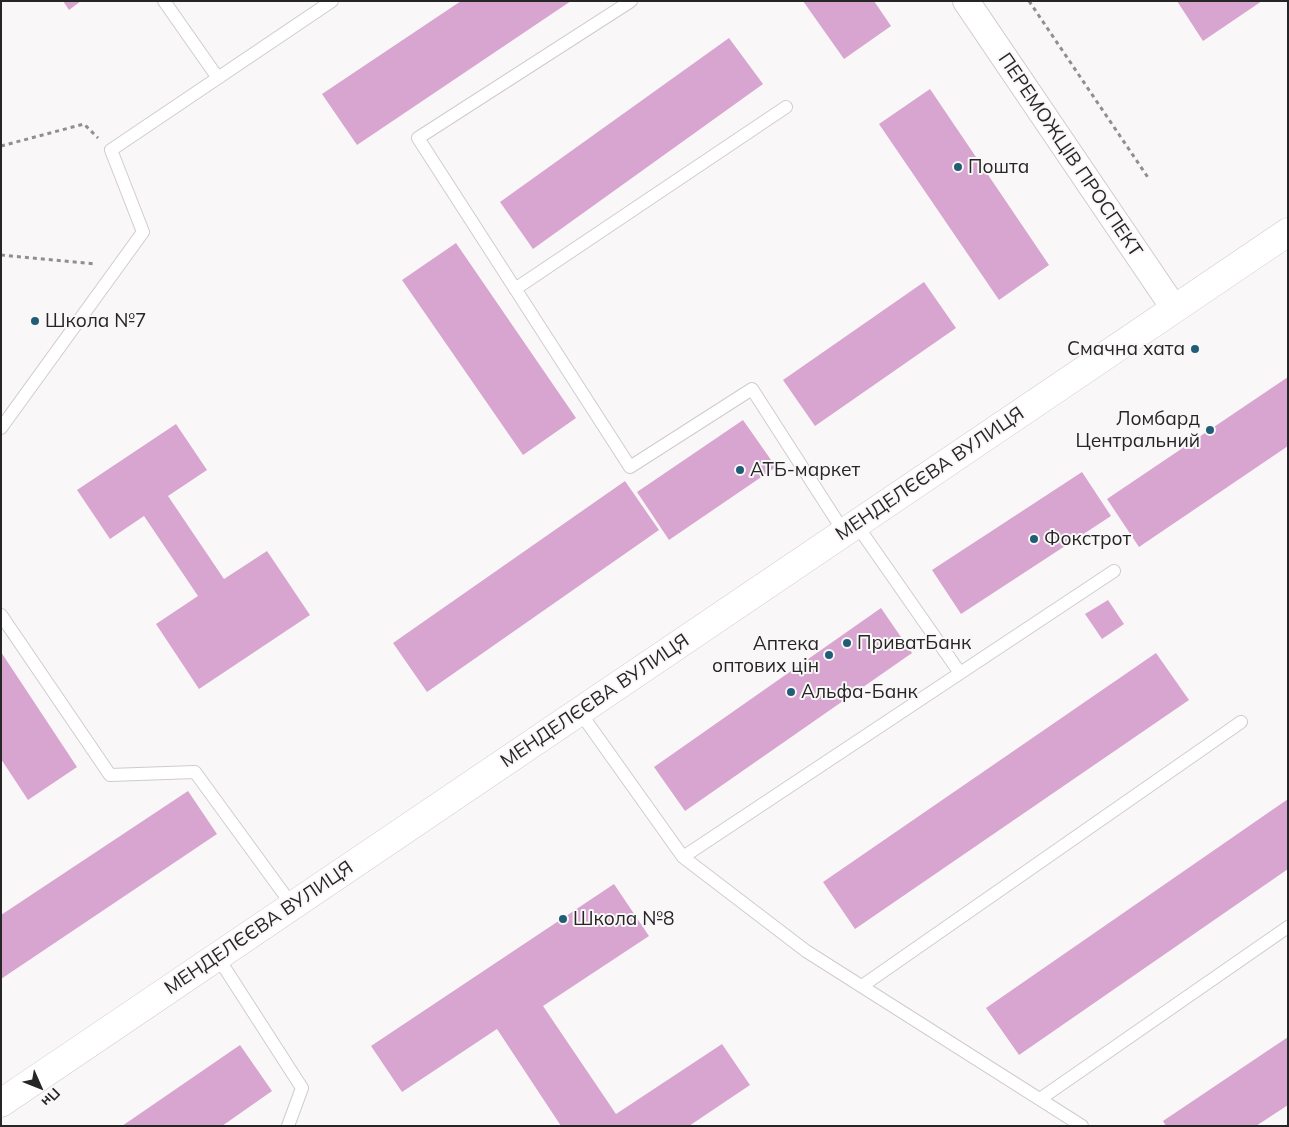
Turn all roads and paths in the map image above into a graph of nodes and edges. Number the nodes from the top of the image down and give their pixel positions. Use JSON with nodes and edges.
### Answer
{"nodes":[{"id":1,"x":164,"y":1,"type":"edge"},
{"id":2,"x":332,"y":1,"type":"edge"},
{"id":3,"x":631,"y":1,"type":"edge"},
{"id":4,"x":966,"y":1,"type":"edge"},
{"id":5,"x":1029,"y":1,"type":"edge"},
{"id":6,"x":218,"y":78,"type":"junction"},
{"id":7,"x":786,"y":107,"type":"dead end"},
{"id":8,"x":1,"y":146,"type":"edge"},
{"id":9,"x":111,"y":150,"type":"junction"},
{"id":10,"x":1149,"y":179,"type":"dead end"},
{"id":11,"x":1288,"y":232,"type":"edge"},
{"id":12,"x":1,"y":255,"type":"edge"},
{"id":13,"x":119,"y":266,"type":"junction"},
{"id":14,"x":515,"y":289,"type":"junction"},
{"id":15,"x":1174,"y":308,"type":"junction"},
{"id":16,"x":1,"y":428,"type":"edge"},
{"id":17,"x":850,"y":528,"type":"junction"},
{"id":18,"x":1114,"y":571,"type":"dead end"},
{"id":19,"x":1,"y":615,"type":"edge"},
{"id":20,"x":960,"y":673,"type":"junction"},
{"id":21,"x":579,"y":711,"type":"junction"},
{"id":22,"x":1241,"y":722,"type":"dead end"},
{"id":23,"x":683,"y":857,"type":"junction"},
{"id":24,"x":292,"y":905,"type":"junction"},
{"id":25,"x":1288,"y":927,"type":"edge"},
{"id":26,"x":217,"y":956,"type":"junction"},
{"id":27,"x":862,"y":986,"type":"junction"},
{"id":28,"x":1040,"y":1099,"type":"junction"},
{"id":29,"x":1,"y":1103,"type":"edge"},
{"id":30,"x":288,"y":1126,"type":"edge"},
{"id":31,"x":1082,"y":1126,"type":"edge"}],
"edges":[{"from":1,"to":6,"type":"lane"},
{"from":2,"to":6,"type":"lane"},
{"from":3,"to":14,"type":"lane"},
{"from":4,"to":15,"type":"street","name":"ПЕРЕМОЖЦІВ ПРОСПЕКТ"},
{"from":5,"to":10,"type":"path"},
{"from":6,"to":9,"type":"lane"},
{"from":7,"to":14,"type":"lane"},
{"from":8,"to":9,"type":"path"},
{"from":9,"to":13,"type":"lane"},
{"from":11,"to":15,"type":"street","name":"МЕНДЕЛЄЄВА ВУЛИЦЯ"},
{"from":12,"to":13,"type":"path"},
{"from":13,"to":16,"type":"lane"},
{"from":14,"to":17,"type":"lane"},
{"from":15,"to":17,"type":"street","name":"МЕНДЕЛЄЄВА ВУЛИЦЯ"},
{"from":17,"to":20,"type":"lane"},
{"from":17,"to":21,"type":"street","name":"МЕНДЕЛЄЄВА ВУЛИЦЯ"},
{"from":18,"to":20,"type":"lane"},
{"from":19,"to":24,"type":"lane"},
{"from":20,"to":23,"type":"lane"},
{"from":21,"to":23,"type":"lane"},
{"from":21,"to":24,"type":"street","name":"МЕНДЕЛЄЄВА ВУЛИЦЯ"},
{"from":22,"to":27,"type":"lane"},
{"from":23,"to":27,"type":"lane"},
{"from":24,"to":26,"type":"street","name":"МЕНДЕЛЄЄВА ВУЛИЦЯ"},
{"from":25,"to":28,"type":"lane"},
{"from":26,"to":29,"type":"street","name":"МЕНДЕЛЄЄВА ВУЛИЦЯ"},
{"from":26,"to":30,"type":"lane"},
{"from":27,"to":28,"type":"lane"},
{"from":28,"to":31,"type":"lane"}]}
